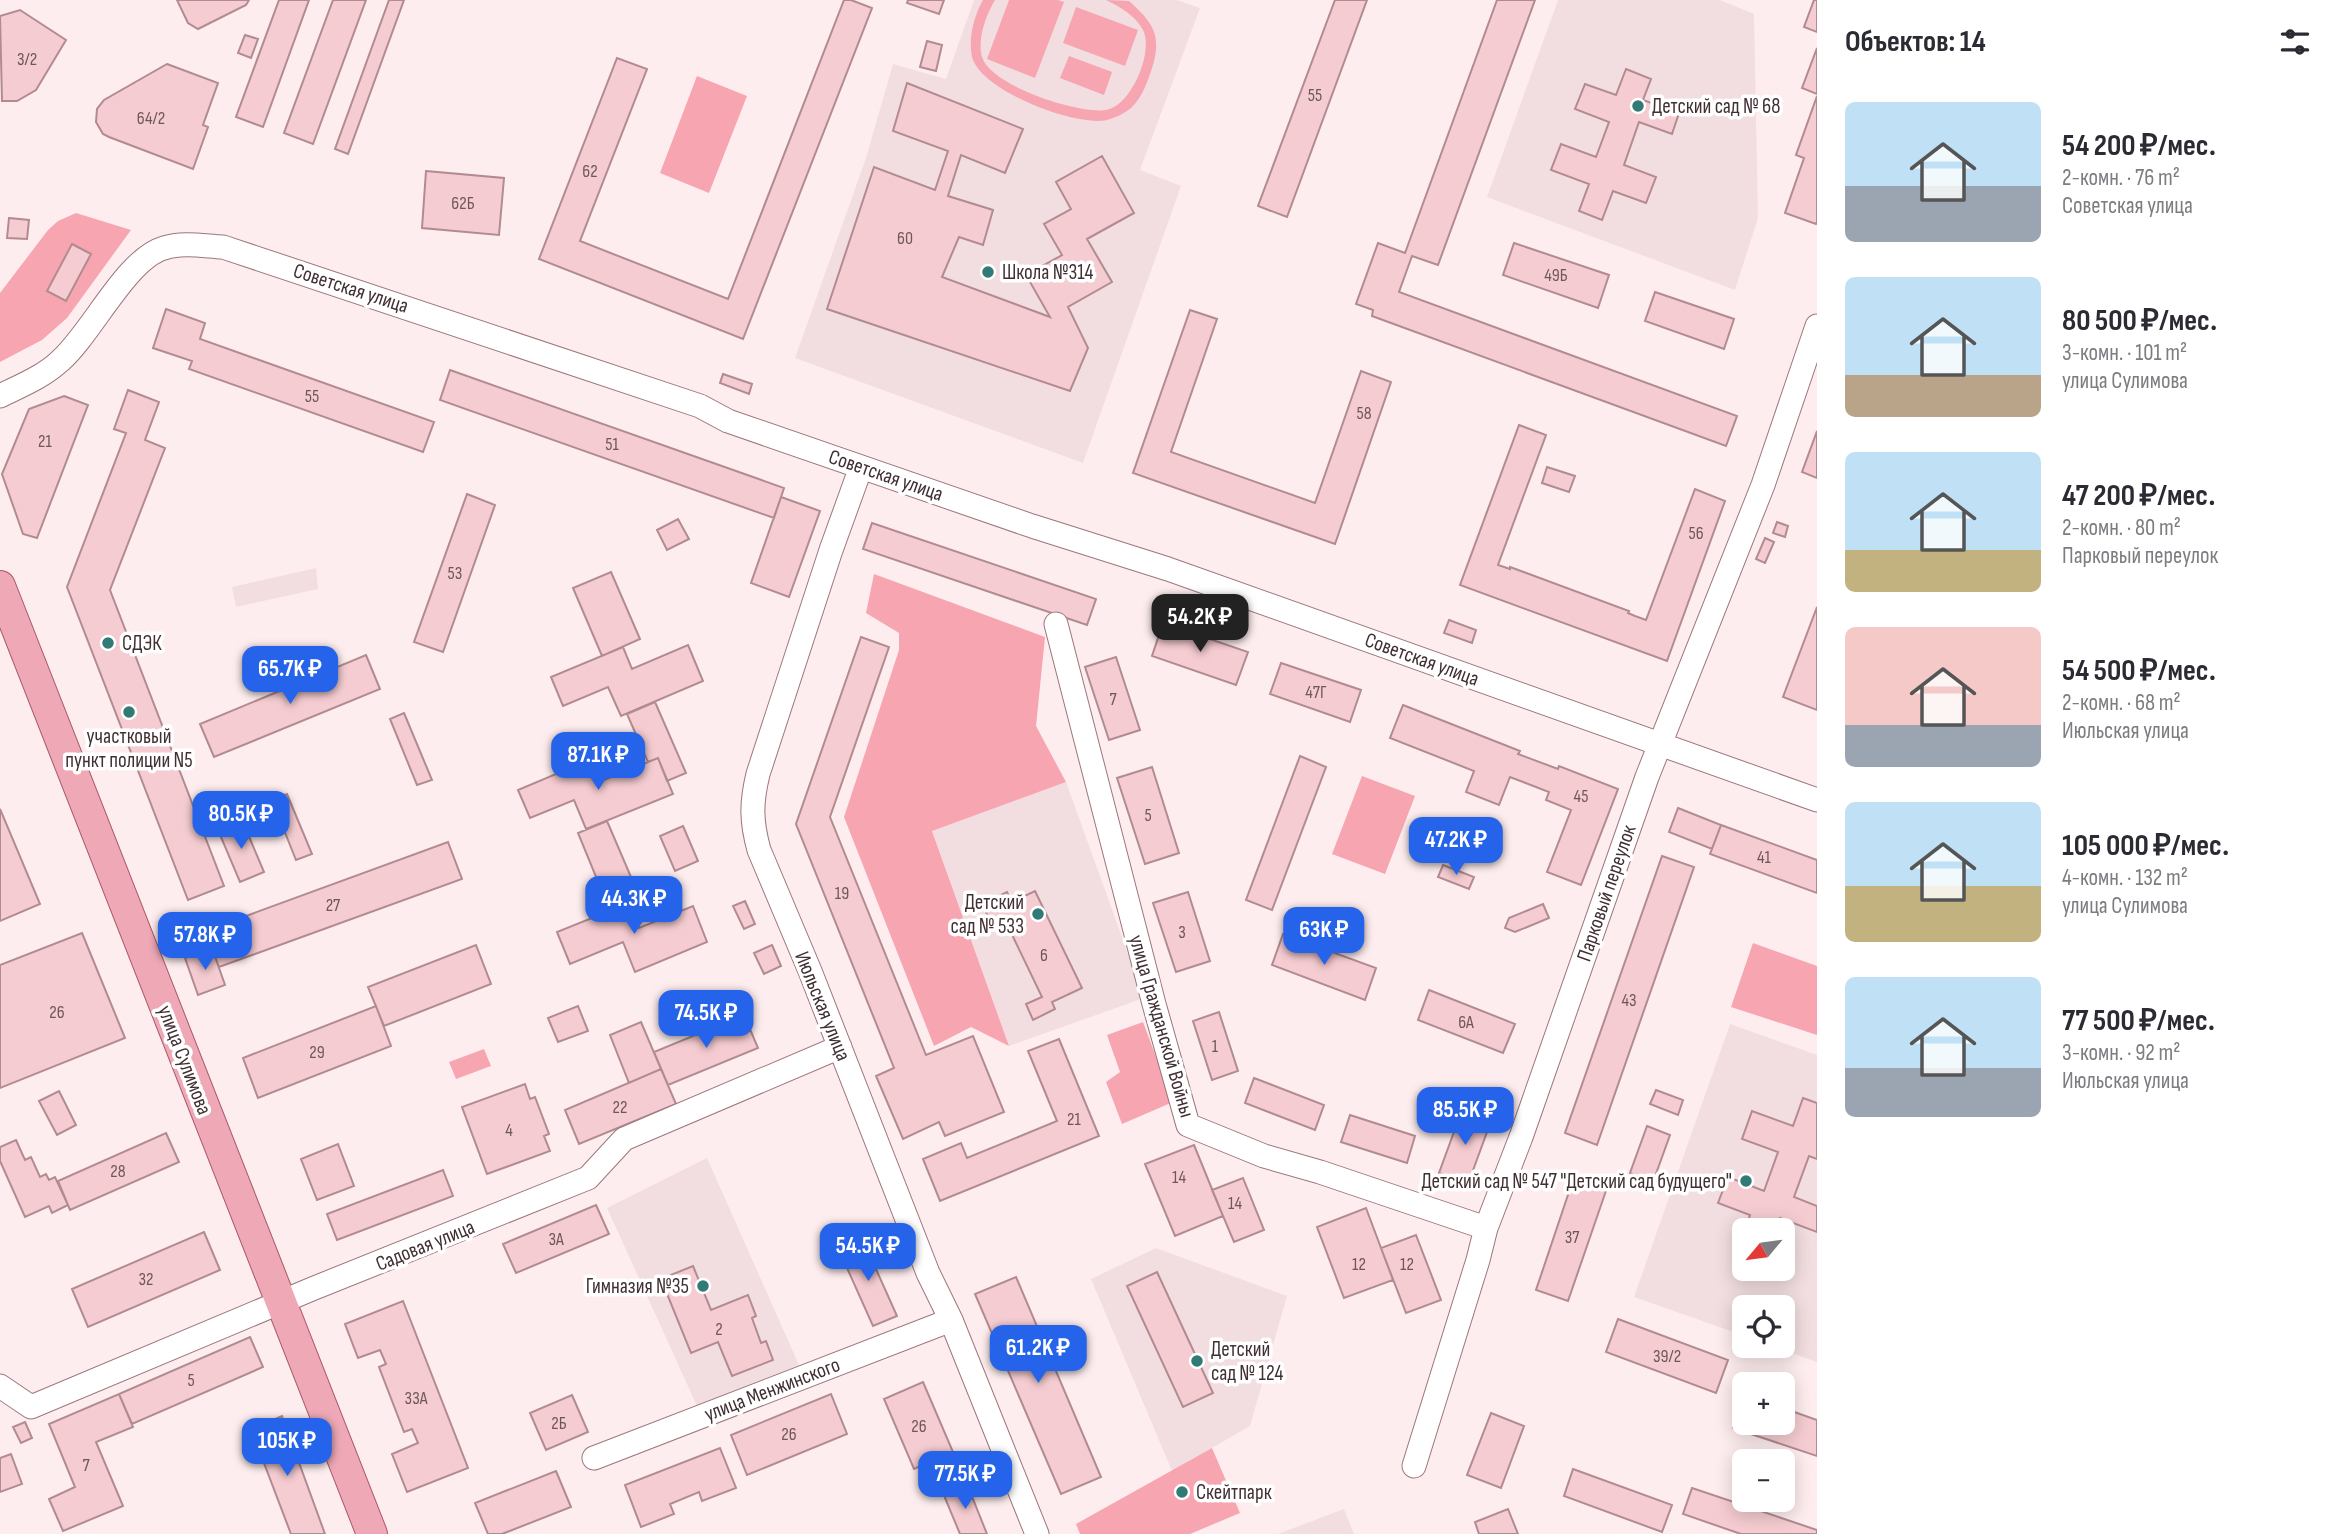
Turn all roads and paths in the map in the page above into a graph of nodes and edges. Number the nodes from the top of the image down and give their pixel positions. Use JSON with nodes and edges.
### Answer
{"nodes":[{"id":1,"x":1817,"y":326,"type":"edge"},
{"id":2,"x":0,"y":396,"type":"edge"},
{"id":3,"x":861,"y":467,"type":"junction"},
{"id":4,"x":0,"y":586,"type":"edge"},
{"id":5,"x":1056,"y":624,"type":"dead end"},
{"id":6,"x":1661,"y":743,"type":"junction"},
{"id":7,"x":1817,"y":800,"type":"edge"},
{"id":8,"x":840,"y":1047,"type":"junction"},
{"id":9,"x":1486,"y":1228,"type":"junction"},
{"id":10,"x":280,"y":1303,"type":"junction"},
{"id":11,"x":951,"y":1320,"type":"junction"},
{"id":12,"x":0,"y":1386,"type":"edge"},
{"id":13,"x":594,"y":1458,"type":"dead end"},
{"id":14,"x":1414,"y":1466,"type":"dead end"},
{"id":15,"x":372,"y":1534,"type":"edge"},
{"id":16,"x":1037,"y":1534,"type":"edge"}],
"edges":[{"from":1,"to":6,"type":"street","name":"Парковый переулок"},
{"from":2,"to":3,"type":"street","name":"Советская улица"},
{"from":3,"to":6,"type":"street","name":"Советская улица"},
{"from":3,"to":8,"type":"street","name":"Июльская улица"},
{"from":4,"to":10,"type":"main road","name":"улица Сулимова"},
{"from":5,"to":9,"type":"street","name":"улица Гражданской Войны"},
{"from":6,"to":7,"type":"street","name":"Советская улица"},
{"from":6,"to":9,"type":"street","name":"Парковый переулок"},
{"from":8,"to":10,"type":"street","name":"Садовая улица"},
{"from":8,"to":11,"type":"street","name":"Июльская улица"},
{"from":9,"to":14,"type":"street","name":"Парковый переулок"},
{"from":10,"to":12,"type":"street","name":"Садовая улица"},
{"from":10,"to":15,"type":"main road","name":"улица Сулимова"},
{"from":11,"to":13,"type":"street","name":"улица Менжинского"},
{"from":11,"to":16,"type":"street","name":"Июльская улица"}]}
